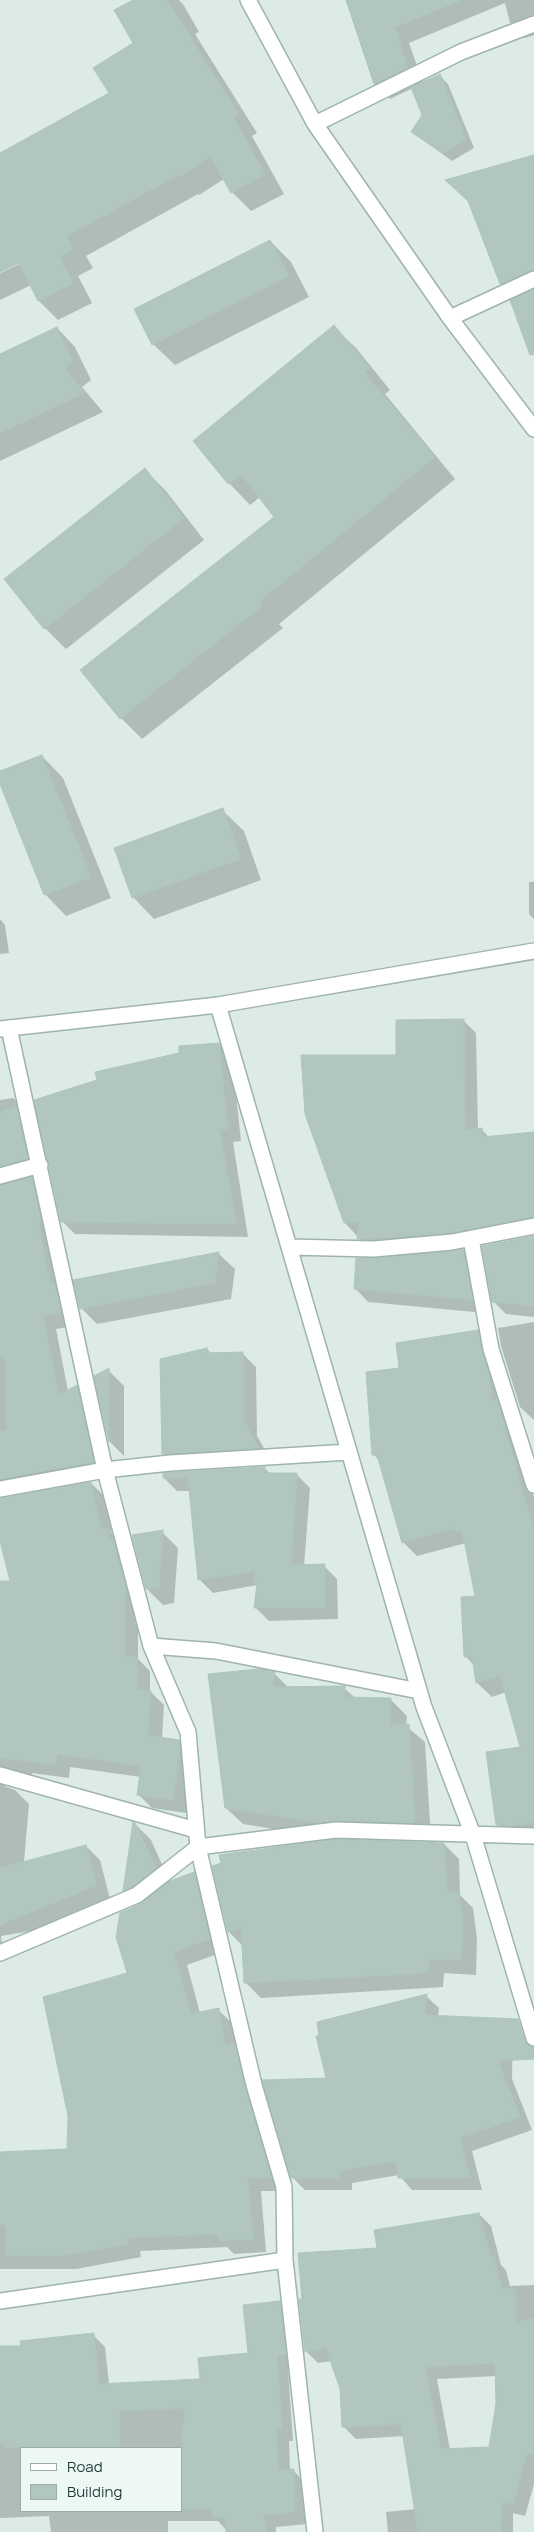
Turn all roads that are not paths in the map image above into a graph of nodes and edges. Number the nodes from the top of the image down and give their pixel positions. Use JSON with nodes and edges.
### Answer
{"nodes":[{"id":1,"x":248,"y":0,"type":"edge"},
{"id":2,"x":534,"y":24,"type":"edge"},
{"id":3,"x":315,"y":124,"type":"junction"},
{"id":4,"x":534,"y":279,"type":"edge"},
{"id":5,"x":450,"y":318,"type":"junction"},
{"id":6,"x":534,"y":430,"type":"edge"},
{"id":7,"x":530,"y":952,"type":"edge"},
{"id":8,"x":218,"y":1005,"type":"junction"},
{"id":9,"x":5,"y":1029,"type":"edge"},
{"id":10,"x":40,"y":1164,"type":"junction"},
{"id":11,"x":0,"y":1176,"type":"edge"},
{"id":12,"x":534,"y":1226,"type":"edge"},
{"id":13,"x":472,"y":1239,"type":"junction"},
{"id":14,"x":289,"y":1248,"type":"junction"},
{"id":15,"x":349,"y":1452,"type":"junction"},
{"id":16,"x":105,"y":1470,"type":"junction"},
{"id":17,"x":534,"y":1485,"type":"edge"},
{"id":18,"x":0,"y":1489,"type":"edge"},
{"id":19,"x":151,"y":1646,"type":"junction"},
{"id":20,"x":419,"y":1691,"type":"junction"},
{"id":21,"x":0,"y":1775,"type":"edge"},
{"id":22,"x":196,"y":1830,"type":"junction"},
{"id":23,"x":473,"y":1834,"type":"junction"},
{"id":24,"x":534,"y":1836,"type":"edge"},
{"id":25,"x":198,"y":1847,"type":"junction"},
{"id":26,"x":0,"y":1952,"type":"edge"},
{"id":27,"x":534,"y":2038,"type":"edge"},
{"id":28,"x":285,"y":2260,"type":"junction"},
{"id":29,"x":0,"y":2301,"type":"edge"},
{"id":30,"x":315,"y":2532,"type":"edge"}],
"edges":[{"from":1,"to":3,"type":"street"},
{"from":2,"to":3,"type":"street"},
{"from":3,"to":5,"type":"street"},
{"from":4,"to":5,"type":"street"},
{"from":5,"to":6,"type":"street"},
{"from":7,"to":8,"type":"street"},
{"from":8,"to":9,"type":"street"},
{"from":8,"to":14,"type":"street"},
{"from":9,"to":10,"type":"street"},
{"from":10,"to":11,"type":"street"},
{"from":10,"to":16,"type":"street"},
{"from":12,"to":13,"type":"street"},
{"from":13,"to":14,"type":"street"},
{"from":13,"to":17,"type":"street"},
{"from":14,"to":15,"type":"street"},
{"from":15,"to":16,"type":"street"},
{"from":15,"to":20,"type":"street"},
{"from":16,"to":18,"type":"street"},
{"from":16,"to":19,"type":"street"},
{"from":19,"to":20,"type":"street"},
{"from":19,"to":22,"type":"street"},
{"from":20,"to":23,"type":"street"},
{"from":21,"to":22,"type":"street"},
{"from":22,"to":25,"type":"street"},
{"from":23,"to":24,"type":"street"},
{"from":23,"to":25,"type":"street"},
{"from":23,"to":27,"type":"street"},
{"from":25,"to":26,"type":"street"},
{"from":25,"to":28,"type":"street"},
{"from":28,"to":29,"type":"street"},
{"from":28,"to":30,"type":"street"}]}
